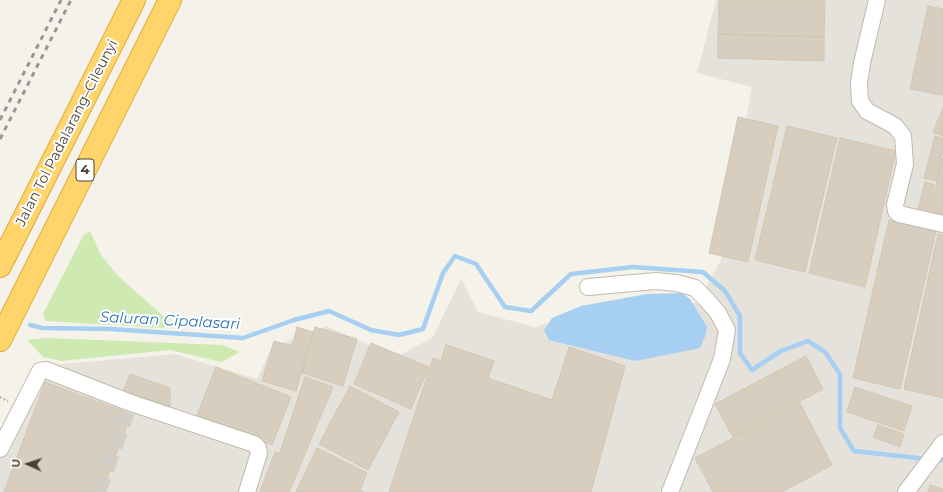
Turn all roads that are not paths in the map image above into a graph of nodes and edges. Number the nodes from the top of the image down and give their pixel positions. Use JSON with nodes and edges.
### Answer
{"nodes":[{"id":1,"x":134,"y":0,"type":"edge"},
{"id":2,"x":170,"y":0,"type":"edge"},
{"id":3,"x":877,"y":0,"type":"edge"},
{"id":4,"x":943,"y":224,"type":"edge"},
{"id":5,"x":0,"y":266,"type":"edge"},
{"id":6,"x":588,"y":287,"type":"dead end"},
{"id":7,"x":0,"y":340,"type":"edge"},
{"id":8,"x":0,"y":449,"type":"edge"},
{"id":9,"x":934,"y":453,"type":"edge"},
{"id":10,"x":247,"y":492,"type":"edge"},
{"id":11,"x":670,"y":492,"type":"edge"},
{"id":12,"x":906,"y":492,"type":"edge"}],
"edges":[{"from":1,"to":5,"type":"highway","name":"Jalan Tol Padalarang–Cileunyi","number":"4"},
{"from":2,"to":7,"type":"highway","number":"4"},
{"from":3,"to":4,"type":"street"},
{"from":6,"to":11,"type":"street"},
{"from":8,"to":10,"type":"street"},
{"from":9,"to":12,"type":"street"}]}
